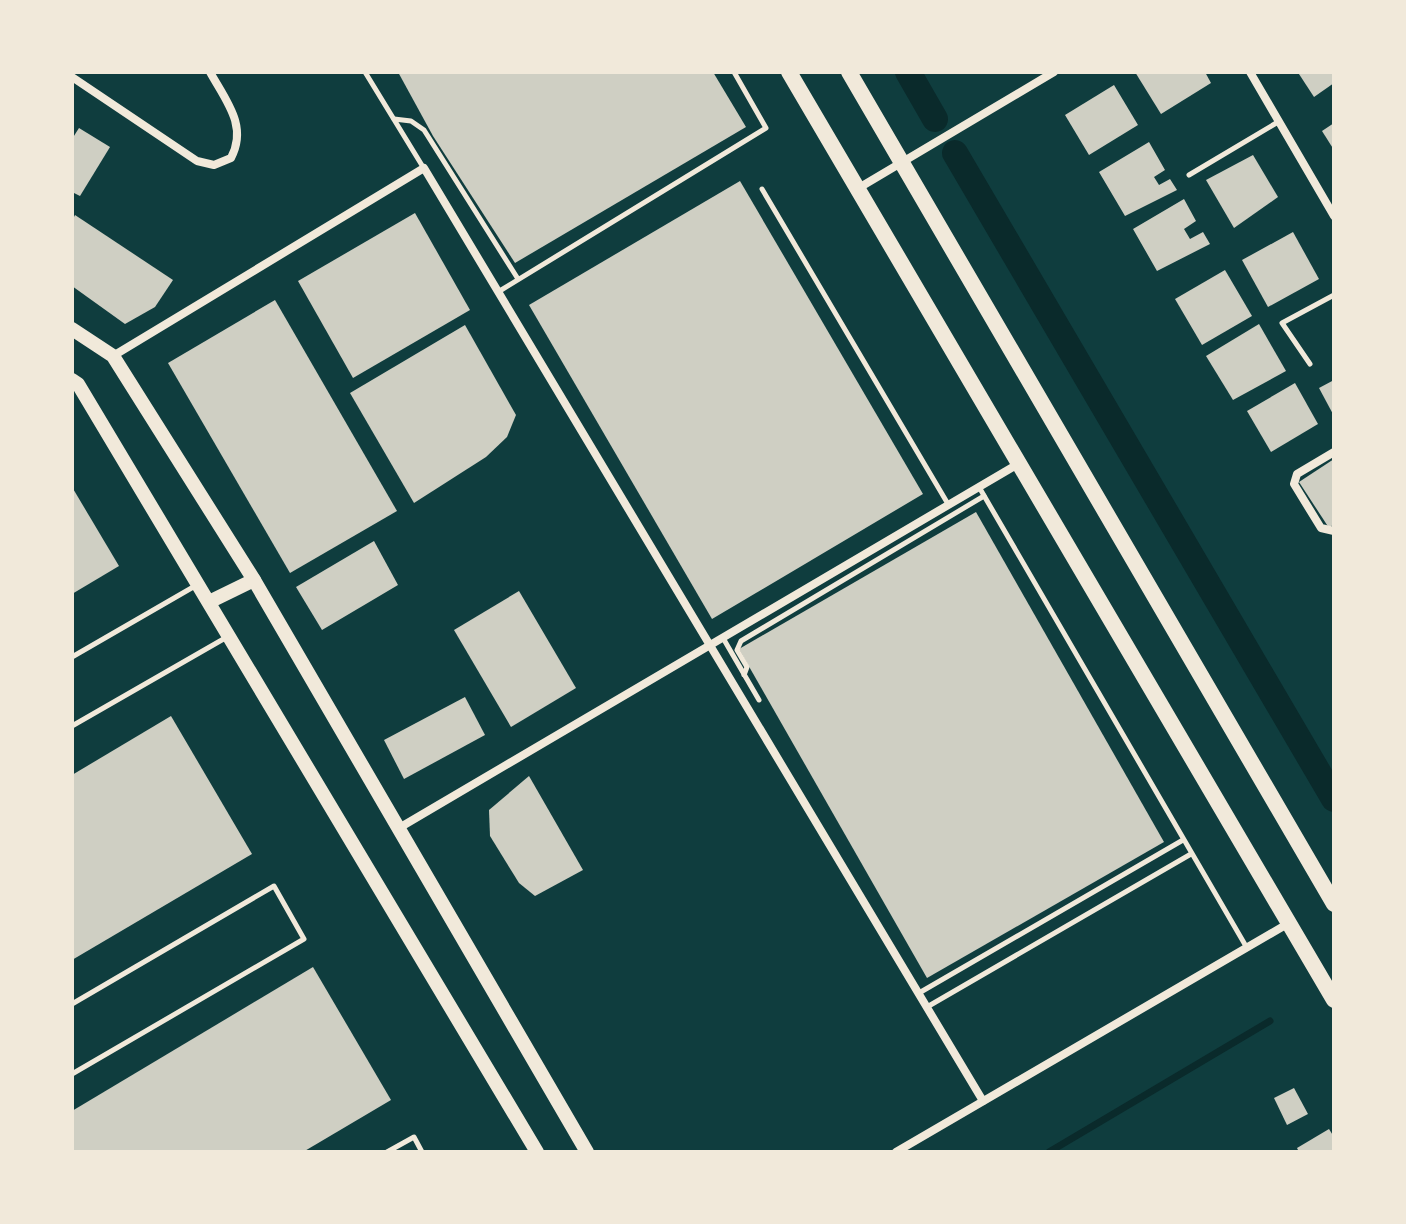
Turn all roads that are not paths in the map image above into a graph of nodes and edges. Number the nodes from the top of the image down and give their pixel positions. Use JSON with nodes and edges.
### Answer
{"nodes":[{"id":1,"x":210,"y":72,"type":"edge"},
{"id":2,"x":365,"y":72,"type":"edge"},
{"id":3,"x":734,"y":72,"type":"edge"},
{"id":4,"x":789,"y":72,"type":"edge"},
{"id":5,"x":849,"y":72,"type":"edge"},
{"id":6,"x":1054,"y":72,"type":"edge"},
{"id":7,"x":1250,"y":72,"type":"edge"},
{"id":8,"x":72,"y":77,"type":"edge"},
{"id":9,"x":394,"y":119,"type":"junction"},
{"id":10,"x":1278,"y":122,"type":"junction"},
{"id":11,"x":901,"y":162,"type":"junction"},
{"id":12,"x":424,"y":168,"type":"junction"},
{"id":13,"x":1189,"y":175,"type":"dead end"},
{"id":14,"x":762,"y":189,"type":"dead end"},
{"id":15,"x":857,"y":189,"type":"junction"},
{"id":16,"x":1334,"y":216,"type":"edge"},
{"id":17,"x":518,"y":279,"type":"junction"},
{"id":18,"x":498,"y":292,"type":"junction"},
{"id":19,"x":1334,"y":295,"type":"edge"},
{"id":20,"x":72,"y":329,"type":"edge"},
{"id":21,"x":113,"y":356,"type":"junction"},
{"id":22,"x":1310,"y":364,"type":"dead end"},
{"id":23,"x":72,"y":380,"type":"edge"},
{"id":24,"x":1334,"y":452,"type":"edge"},
{"id":25,"x":1018,"y":464,"type":"junction"},
{"id":26,"x":979,"y":487,"type":"junction"},
{"id":27,"x":984,"y":496,"type":"junction"},
{"id":28,"x":948,"y":505,"type":"junction"},
{"id":29,"x":1334,"y":531,"type":"edge"},
{"id":30,"x":254,"y":580,"type":"junction"},
{"id":31,"x":200,"y":583,"type":"junction"},
{"id":32,"x":211,"y":601,"type":"junction"},
{"id":33,"x":230,"y":635,"type":"junction"},
{"id":34,"x":723,"y":638,"type":"junction"},
{"id":35,"x":711,"y":644,"type":"junction"},
{"id":36,"x":72,"y":657,"type":"edge"},
{"id":37,"x":744,"y":675,"type":"junction"},
{"id":38,"x":759,"y":700,"type":"dead end"},
{"id":39,"x":72,"y":726,"type":"edge"},
{"id":40,"x":399,"y":828,"type":"junction"},
{"id":41,"x":1183,"y":840,"type":"junction"},
{"id":42,"x":1191,"y":854,"type":"junction"},
{"id":43,"x":1334,"y":904,"type":"edge"},
{"id":44,"x":1289,"y":923,"type":"junction"},
{"id":45,"x":1247,"y":948,"type":"junction"},
{"id":46,"x":919,"y":993,"type":"junction"},
{"id":47,"x":1334,"y":1000,"type":"edge"},
{"id":48,"x":72,"y":1004,"type":"edge"},
{"id":49,"x":927,"y":1007,"type":"junction"},
{"id":50,"x":72,"y":1074,"type":"edge"},
{"id":51,"x":983,"y":1101,"type":"junction"},
{"id":52,"x":387,"y":1152,"type":"edge"},
{"id":53,"x":422,"y":1152,"type":"edge"},
{"id":54,"x":537,"y":1152,"type":"edge"},
{"id":55,"x":587,"y":1152,"type":"edge"},
{"id":56,"x":896,"y":1152,"type":"edge"}],
"edges":[{"from":1,"to":8,"type":"street"},
{"from":2,"to":9,"type":"lane"},
{"from":3,"to":17,"type":"lane"},
{"from":4,"to":15,"type":"main road"},
{"from":5,"to":11,"type":"main road"},
{"from":6,"to":11,"type":"street"},
{"from":7,"to":10,"type":"street"},
{"from":9,"to":12,"type":"lane"},
{"from":9,"to":17,"type":"lane"},
{"from":10,"to":13,"type":"lane"},
{"from":10,"to":16,"type":"street"},
{"from":11,"to":15,"type":"street"},
{"from":11,"to":43,"type":"main road"},
{"from":12,"to":18,"type":"street"},
{"from":12,"to":21,"type":"street"},
{"from":14,"to":28,"type":"lane"},
{"from":15,"to":25,"type":"main road"},
{"from":17,"to":18,"type":"lane"},
{"from":18,"to":35,"type":"street"},
{"from":19,"to":22,"type":"lane"},
{"from":20,"to":21,"type":"main road"},
{"from":21,"to":30,"type":"main road"},
{"from":23,"to":31,"type":"main road"},
{"from":24,"to":29,"type":"street"},
{"from":25,"to":26,"type":"street"},
{"from":25,"to":44,"type":"main road"},
{"from":26,"to":27,"type":"lane"},
{"from":26,"to":28,"type":"street"},
{"from":27,"to":37,"type":"lane"},
{"from":27,"to":41,"type":"lane"},
{"from":28,"to":34,"type":"street"},
{"from":30,"to":32,"type":"main road"},
{"from":30,"to":40,"type":"main road"},
{"from":31,"to":32,"type":"main road"},
{"from":31,"to":36,"type":"lane"},
{"from":32,"to":33,"type":"main road"},
{"from":33,"to":39,"type":"lane"},
{"from":33,"to":54,"type":"main road"},
{"from":34,"to":35,"type":"street"},
{"from":34,"to":37,"type":"lane"},
{"from":35,"to":40,"type":"street"},
{"from":35,"to":46,"type":"street"},
{"from":37,"to":38,"type":"lane"},
{"from":40,"to":55,"type":"main road"},
{"from":41,"to":42,"type":"lane"},
{"from":41,"to":46,"type":"lane"},
{"from":42,"to":45,"type":"lane"},
{"from":42,"to":49,"type":"lane"},
{"from":44,"to":45,"type":"street"},
{"from":44,"to":47,"type":"main road"},
{"from":45,"to":51,"type":"street"},
{"from":46,"to":49,"type":"street"},
{"from":48,"to":50,"type":"lane"},
{"from":49,"to":51,"type":"street"},
{"from":51,"to":56,"type":"street"},
{"from":52,"to":53,"type":"lane"}]}
